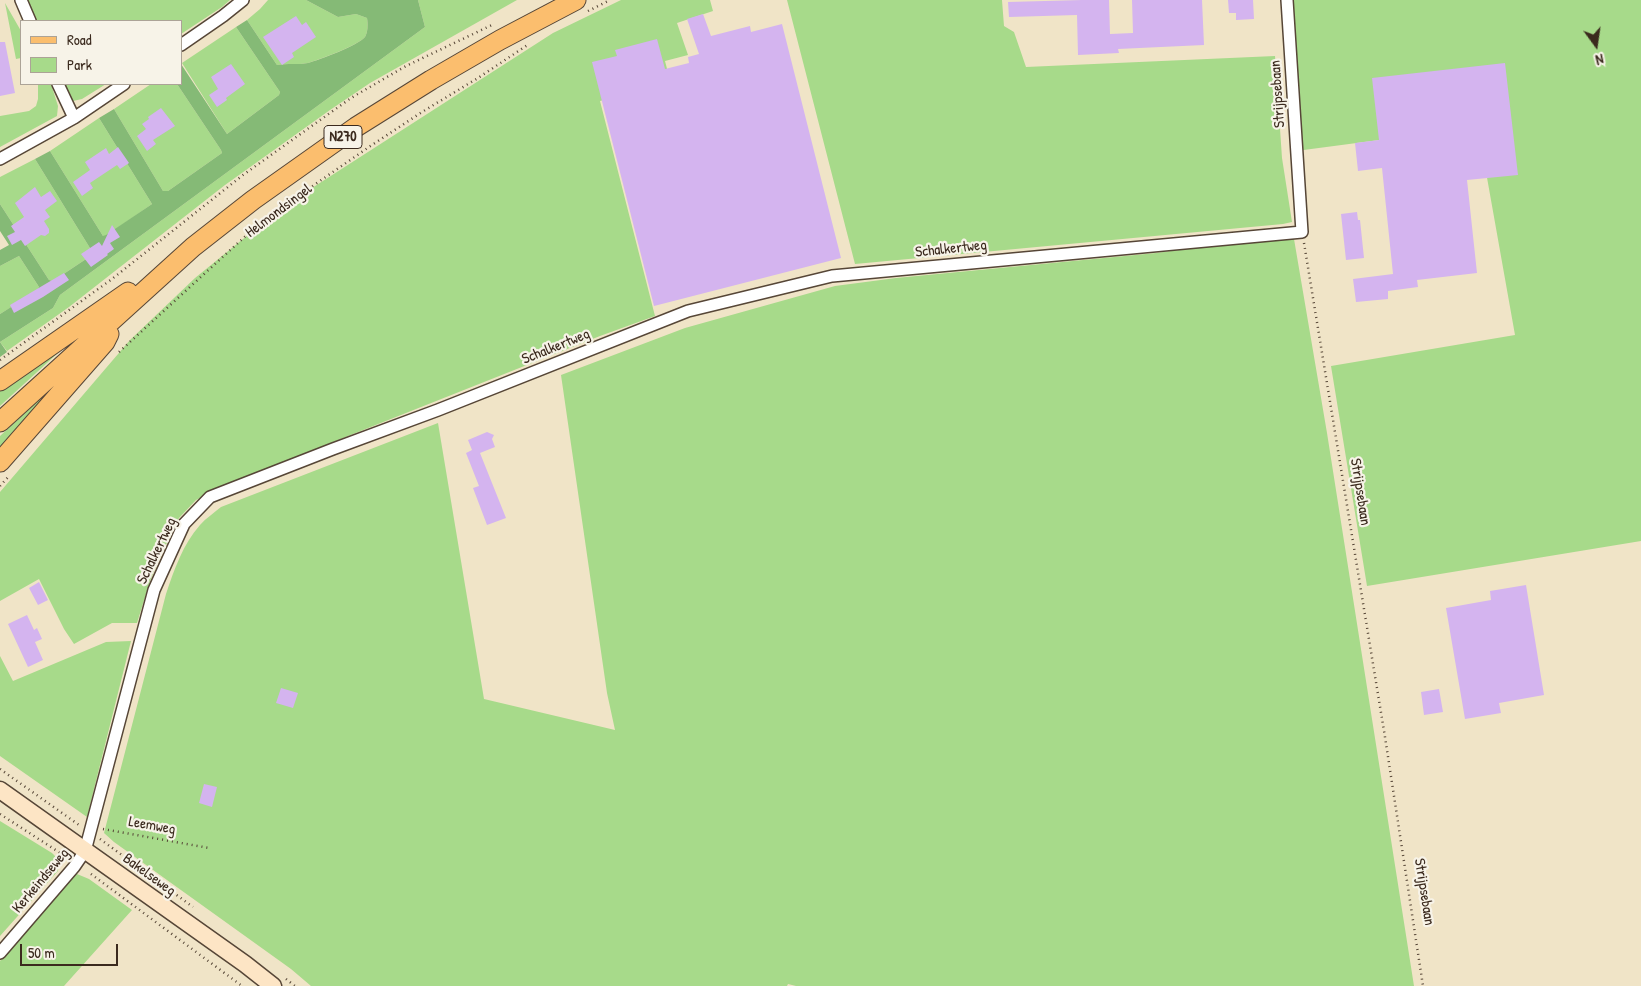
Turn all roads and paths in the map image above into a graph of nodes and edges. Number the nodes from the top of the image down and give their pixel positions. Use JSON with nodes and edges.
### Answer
{"nodes":[{"id":1,"x":21,"y":0,"type":"edge"},
{"id":2,"x":243,"y":0,"type":"edge"},
{"id":3,"x":610,"y":0,"type":"edge"},
{"id":4,"x":1287,"y":0,"type":"edge"},
{"id":5,"x":580,"y":6,"type":"edge"},
{"id":6,"x":30,"y":20,"type":"edge"},
{"id":7,"x":500,"y":21,"type":"dead end"},
{"id":8,"x":534,"y":41,"type":"dead end"},
{"id":9,"x":182,"y":44,"type":"edge"},
{"id":10,"x":58,"y":85,"type":"edge"},
{"id":11,"x":123,"y":85,"type":"edge"},
{"id":12,"x":74,"y":118,"type":"junction"},
{"id":13,"x":0,"y":159,"type":"edge"},
{"id":14,"x":1302,"y":232,"type":"junction"},
{"id":15,"x":193,"y":246,"type":"junction"},
{"id":16,"x":120,"y":313,"type":"junction"},
{"id":17,"x":114,"y":356,"type":"dead end"},
{"id":18,"x":0,"y":360,"type":"edge"},
{"id":19,"x":0,"y":381,"type":"edge"},
{"id":20,"x":0,"y":422,"type":"edge"},
{"id":21,"x":6,"y":467,"type":"edge"},
{"id":22,"x":0,"y":486,"type":"edge"},
{"id":23,"x":0,"y":769,"type":"edge"},
{"id":24,"x":0,"y":790,"type":"edge"},
{"id":25,"x":0,"y":814,"type":"edge"},
{"id":26,"x":91,"y":829,"type":"junction"},
{"id":27,"x":209,"y":848,"type":"dead end"},
{"id":28,"x":81,"y":857,"type":"junction"},
{"id":29,"x":198,"y":912,"type":"dead end"},
{"id":30,"x":0,"y":953,"type":"edge"},
{"id":31,"x":277,"y":980,"type":"edge"},
{"id":32,"x":242,"y":986,"type":"edge"},
{"id":33,"x":295,"y":986,"type":"edge"},
{"id":34,"x":1423,"y":986,"type":"edge"}],
"edges":[{"from":1,"to":6,"type":"street"},
{"from":2,"to":9,"type":"street"},
{"from":3,"to":5,"type":"path"},
{"from":4,"to":14,"type":"street","name":"Strijpsebaan"},
{"from":5,"to":15,"type":"main road","name":"Helmondsingel","number":"N270"},
{"from":7,"to":18,"type":"path"},
{"from":8,"to":17,"type":"path","name":"Helmondsingel"},
{"from":10,"to":12,"type":"street"},
{"from":11,"to":12,"type":"street"},
{"from":12,"to":13,"type":"street"},
{"from":14,"to":26,"type":"street","name":"Schalkertweg"},
{"from":14,"to":34,"type":"path","name":"Strijpsebaan"},
{"from":15,"to":16,"type":"main road","name":"Helmondsingel","number":"N270"},
{"from":15,"to":19,"type":"main road","number":"N270"},
{"from":16,"to":20,"type":"main road","name":"Helmondsingel","number":"N270"},
{"from":16,"to":21,"type":"main road","number":"N270"},
{"from":21,"to":22,"type":"path"},
{"from":23,"to":26,"type":"path","name":"Bakelseweg"},
{"from":24,"to":28,"type":"main road","name":"Bakelseweg"},
{"from":25,"to":28,"type":"path"},
{"from":26,"to":27,"type":"path","name":"Leemweg"},
{"from":26,"to":28,"type":"street","name":"Schalkertweg"},
{"from":26,"to":29,"type":"path","name":"Bakelseweg"},
{"from":28,"to":30,"type":"street","name":"Kerkeindseweg"},
{"from":28,"to":31,"type":"main road","name":"Bakelseweg"},
{"from":28,"to":32,"type":"path"},
{"from":31,"to":33,"type":"path"}]}
